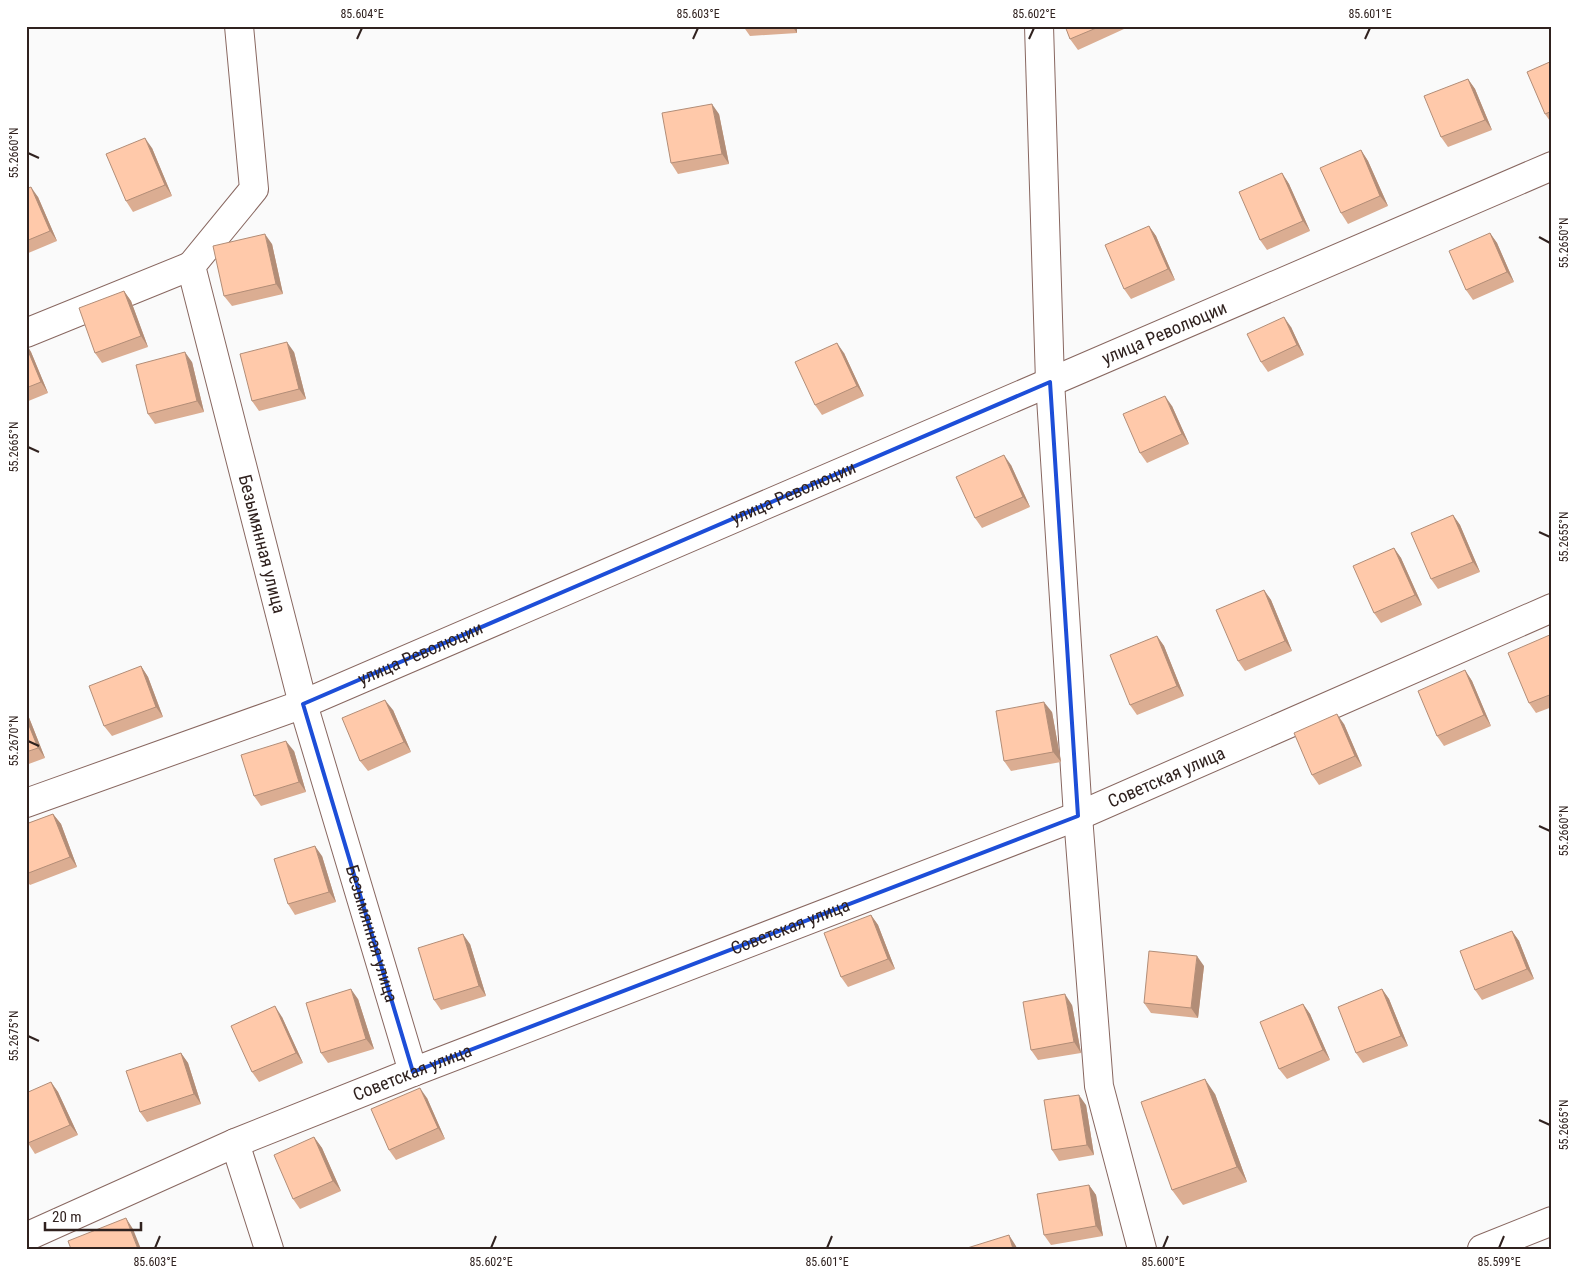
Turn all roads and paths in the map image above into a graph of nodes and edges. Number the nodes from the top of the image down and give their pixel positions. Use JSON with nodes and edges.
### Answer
{"nodes":[{"id":1,"x":239,"y":26,"type":"edge"},
{"id":2,"x":1039,"y":26,"type":"edge"},
{"id":3,"x":1552,"y":166,"type":"edge"},
{"id":4,"x":191,"y":266,"type":"junction"},
{"id":5,"x":26,"y":333,"type":"edge"},
{"id":6,"x":1050,"y":382,"type":"junction"},
{"id":7,"x":1552,"y":608,"type":"edge"},
{"id":8,"x":303,"y":704,"type":"junction"},
{"id":9,"x":26,"y":803,"type":"edge"},
{"id":10,"x":1078,"y":816,"type":"junction"},
{"id":11,"x":413,"y":1072,"type":"junction"},
{"id":12,"x":235,"y":1143,"type":"junction"},
{"id":13,"x":1552,"y":1221,"type":"edge"},
{"id":14,"x":26,"y":1237,"type":"edge"},
{"id":15,"x":269,"y":1249,"type":"edge"},
{"id":16,"x":1142,"y":1249,"type":"edge"},
{"id":17,"x":1482,"y":1249,"type":"edge"}],
"edges":[{"from":1,"to":4,"type":"street"},
{"from":2,"to":6,"type":"street"},
{"from":3,"to":6,"type":"street","name":"улица Революции"},
{"from":4,"to":5,"type":"street"},
{"from":4,"to":8,"type":"street","name":"Безымянная улица"},
{"from":6,"to":8,"type":"street","name":"улица Революции"},
{"from":6,"to":10,"type":"street"},
{"from":7,"to":10,"type":"street","name":"Советская улица"},
{"from":8,"to":9,"type":"street","name":"улица Революции"},
{"from":8,"to":11,"type":"street","name":"Безымянная улица"},
{"from":10,"to":11,"type":"street","name":"Советская улица"},
{"from":10,"to":16,"type":"street"},
{"from":11,"to":12,"type":"street","name":"Советская улица"},
{"from":12,"to":14,"type":"street","name":"Советская улица"},
{"from":12,"to":15,"type":"street"},
{"from":13,"to":17,"type":"street"}]}
